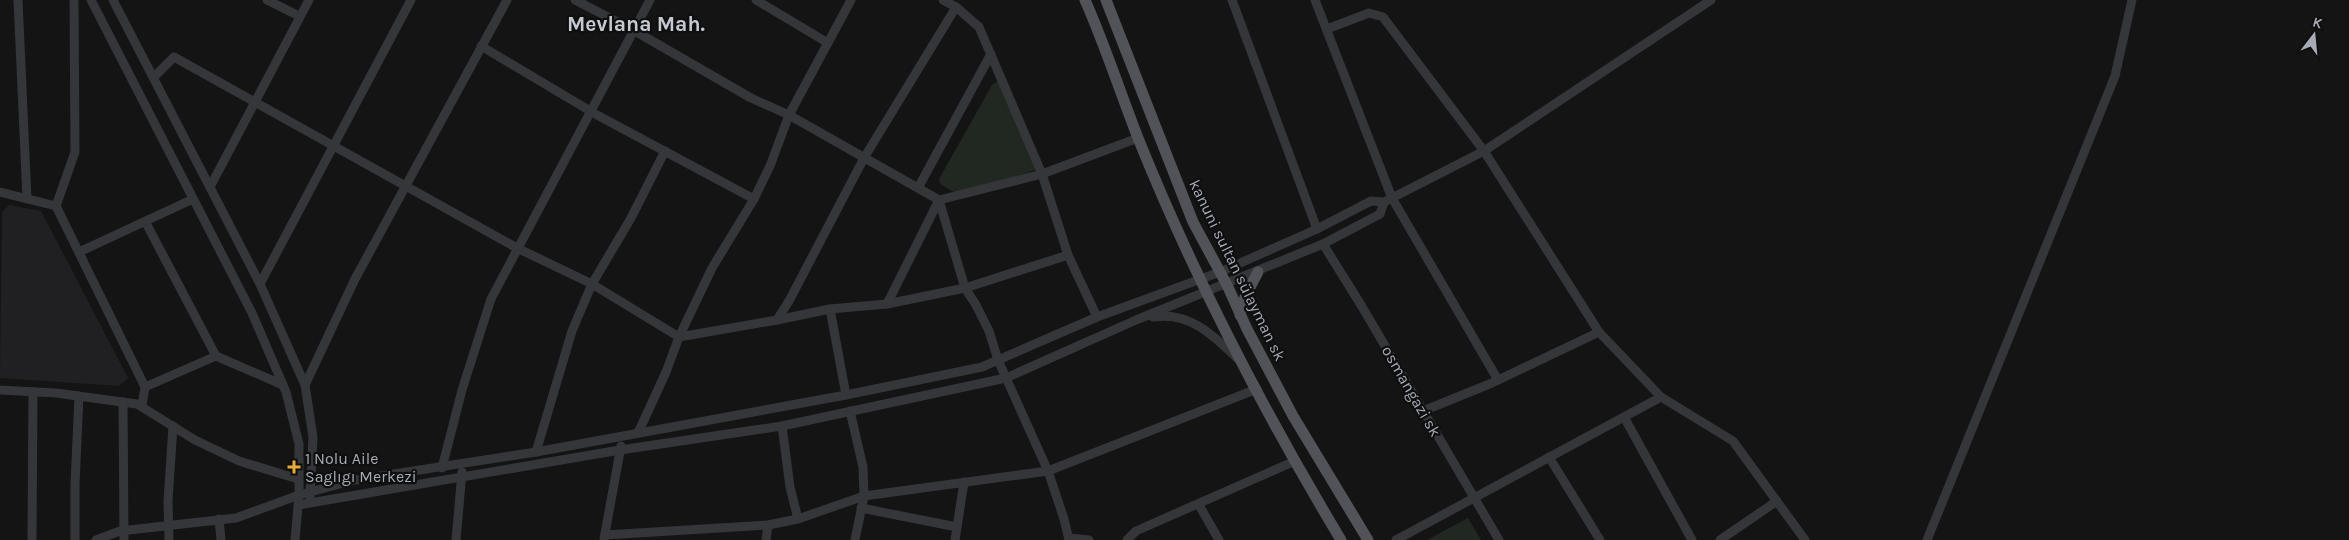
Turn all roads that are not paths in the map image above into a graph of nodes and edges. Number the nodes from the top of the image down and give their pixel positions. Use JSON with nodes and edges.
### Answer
{"nodes":[{"id":1,"x":18,"y":0,"type":"edge"},
{"id":2,"x":74,"y":0,"type":"edge"},
{"id":3,"x":91,"y":0,"type":"edge"},
{"id":4,"x":267,"y":0,"type":"edge"},
{"id":5,"x":309,"y":0,"type":"edge"},
{"id":6,"x":411,"y":0,"type":"edge"},
{"id":7,"x":575,"y":0,"type":"edge"},
{"id":8,"x":650,"y":0,"type":"edge"},
{"id":9,"x":756,"y":0,"type":"edge"},
{"id":10,"x":851,"y":0,"type":"edge"},
{"id":11,"x":943,"y":0,"type":"edge"},
{"id":12,"x":1085,"y":0,"type":"edge"},
{"id":13,"x":1106,"y":0,"type":"edge"},
{"id":14,"x":1232,"y":0,"type":"edge"},
{"id":15,"x":1315,"y":0,"type":"edge"},
{"id":16,"x":1711,"y":0,"type":"edge"},
{"id":17,"x":2132,"y":0,"type":"edge"},
{"id":18,"x":115,"y":1,"type":"edge"},
{"id":19,"x":503,"y":1,"type":"edge"},
{"id":20,"x":956,"y":7,"type":"junction"},
{"id":21,"x":299,"y":16,"type":"junction"},
{"id":22,"x":1327,"y":29,"type":"junction"},
{"id":23,"x":633,"y":30,"type":"junction"},
{"id":24,"x":828,"y":43,"type":"junction"},
{"id":25,"x":481,"y":46,"type":"junction"},
{"id":26,"x":991,"y":54,"type":"junction"},
{"id":27,"x":154,"y":77,"type":"junction"},
{"id":28,"x":256,"y":102,"type":"junction"},
{"id":29,"x":591,"y":111,"type":"junction"},
{"id":30,"x":789,"y":115,"type":"junction"},
{"id":31,"x":1138,"y":138,"type":"junction"},
{"id":32,"x":334,"y":147,"type":"junction"},
{"id":33,"x":1484,"y":150,"type":"junction"},
{"id":34,"x":665,"y":151,"type":"junction"},
{"id":35,"x":864,"y":158,"type":"junction"},
{"id":36,"x":1042,"y":174,"type":"junction"},
{"id":37,"x":404,"y":186,"type":"junction"},
{"id":38,"x":210,"y":187,"type":"junction"},
{"id":39,"x":918,"y":188,"type":"junction"},
{"id":40,"x":0,"y":192,"type":"edge"},
{"id":41,"x":26,"y":199,"type":"junction"},
{"id":42,"x":193,"y":199,"type":"junction"},
{"id":43,"x":754,"y":199,"type":"junction"},
{"id":44,"x":939,"y":200,"type":"junction"},
{"id":45,"x":1388,"y":200,"type":"junction"},
{"id":46,"x":56,"y":206,"type":"junction"},
{"id":47,"x":146,"y":222,"type":"junction"},
{"id":48,"x":1317,"y":229,"type":"junction"},
{"id":49,"x":1323,"y":244,"type":"junction"},
{"id":50,"x":516,"y":248,"type":"junction"},
{"id":51,"x":79,"y":252,"type":"junction"},
{"id":52,"x":1068,"y":254,"type":"junction"},
{"id":53,"x":1220,"y":272,"type":"junction"},
{"id":54,"x":1258,"y":272,"type":"junction"},
{"id":55,"x":1200,"y":279,"type":"junction"},
{"id":56,"x":260,"y":284,"type":"junction"},
{"id":57,"x":592,"y":284,"type":"junction"},
{"id":58,"x":1227,"y":285,"type":"junction"},
{"id":59,"x":965,"y":288,"type":"junction"},
{"id":60,"x":1206,"y":292,"type":"junction"},
{"id":61,"x":888,"y":304,"type":"junction"},
{"id":62,"x":830,"y":310,"type":"junction"},
{"id":63,"x":1240,"y":316,"type":"junction"},
{"id":64,"x":1097,"y":317,"type":"junction"},
{"id":65,"x":777,"y":320,"type":"junction"},
{"id":66,"x":1136,"y":320,"type":"junction"},
{"id":67,"x":1598,"y":332,"type":"junction"},
{"id":68,"x":679,"y":337,"type":"junction"},
{"id":69,"x":216,"y":356,"type":"junction"},
{"id":70,"x":998,"y":360,"type":"junction"},
{"id":71,"x":1246,"y":367,"type":"junction"},
{"id":72,"x":1006,"y":378,"type":"junction"},
{"id":73,"x":1498,"y":380,"type":"junction"},
{"id":74,"x":283,"y":385,"type":"junction"},
{"id":75,"x":305,"y":385,"type":"junction"},
{"id":76,"x":145,"y":387,"type":"junction"},
{"id":77,"x":1257,"y":389,"type":"junction"},
{"id":78,"x":0,"y":390,"type":"edge"},
{"id":79,"x":33,"y":392,"type":"junction"},
{"id":80,"x":846,"y":395,"type":"junction"},
{"id":81,"x":79,"y":396,"type":"junction"},
{"id":82,"x":1661,"y":397,"type":"junction"},
{"id":83,"x":123,"y":402,"type":"junction"},
{"id":84,"x":142,"y":406,"type":"junction"},
{"id":85,"x":850,"y":411,"type":"junction"},
{"id":86,"x":1423,"y":411,"type":"junction"},
{"id":87,"x":1624,"y":417,"type":"junction"},
{"id":88,"x":173,"y":426,"type":"junction"},
{"id":89,"x":782,"y":426,"type":"junction"},
{"id":90,"x":638,"y":433,"type":"junction"},
{"id":91,"x":623,"y":436,"type":"junction"},
{"id":92,"x":620,"y":450,"type":"junction"},
{"id":93,"x":536,"y":452,"type":"junction"},
{"id":94,"x":1549,"y":457,"type":"junction"},
{"id":95,"x":1295,"y":462,"type":"junction"},
{"id":96,"x":463,"y":464,"type":"junction"},
{"id":97,"x":442,"y":468,"type":"junction"},
{"id":98,"x":1048,"y":471,"type":"junction"},
{"id":99,"x":462,"y":476,"type":"junction"},
{"id":100,"x":298,"y":480,"type":"junction"},
{"id":101,"x":964,"y":482,"type":"junction"},
{"id":102,"x":310,"y":492,"type":"junction"},
{"id":103,"x":864,"y":496,"type":"junction"},
{"id":104,"x":1474,"y":498,"type":"junction"},
{"id":105,"x":299,"y":500,"type":"junction"},
{"id":106,"x":1777,"y":501,"type":"junction"},
{"id":107,"x":310,"y":502,"type":"junction"},
{"id":108,"x":1199,"y":505,"type":"junction"},
{"id":109,"x":861,"y":508,"type":"junction"},
{"id":110,"x":798,"y":519,"type":"junction"},
{"id":111,"x":219,"y":520,"type":"junction"},
{"id":112,"x":768,"y":525,"type":"junction"},
{"id":113,"x":168,"y":526,"type":"junction"},
{"id":114,"x":957,"y":527,"type":"junction"},
{"id":115,"x":124,"y":535,"type":"edge"},
{"id":116,"x":604,"y":537,"type":"edge"},
{"id":117,"x":1069,"y":539,"type":"edge"},
{"id":118,"x":32,"y":540,"type":"edge"},
{"id":119,"x":75,"y":540,"type":"edge"},
{"id":120,"x":96,"y":540,"type":"edge"},
{"id":121,"x":169,"y":540,"type":"edge"},
{"id":122,"x":221,"y":540,"type":"edge"},
{"id":123,"x":295,"y":540,"type":"edge"},
{"id":124,"x":456,"y":540,"type":"edge"},
{"id":125,"x":766,"y":540,"type":"edge"},
{"id":126,"x":855,"y":540,"type":"edge"},
{"id":127,"x":955,"y":540,"type":"edge"},
{"id":128,"x":1089,"y":540,"type":"edge"},
{"id":129,"x":1127,"y":540,"type":"edge"},
{"id":130,"x":1219,"y":540,"type":"edge"},
{"id":131,"x":1341,"y":540,"type":"edge"},
{"id":132,"x":1368,"y":540,"type":"edge"},
{"id":133,"x":1396,"y":540,"type":"edge"},
{"id":134,"x":1499,"y":540,"type":"edge"},
{"id":135,"x":1600,"y":540,"type":"edge"},
{"id":136,"x":1692,"y":540,"type":"edge"},
{"id":137,"x":1720,"y":540,"type":"edge"},
{"id":138,"x":1805,"y":540,"type":"edge"},
{"id":139,"x":1927,"y":540,"type":"edge"}],
"edges":[{"from":1,"to":41,"type":"street"},
{"from":2,"to":46,"type":"street"},
{"from":3,"to":42,"type":"street"},
{"from":4,"to":21,"type":"street"},
{"from":5,"to":21,"type":"street"},
{"from":6,"to":32,"type":"street"},
{"from":7,"to":23,"type":"street"},
{"from":8,"to":23,"type":"street"},
{"from":9,"to":24,"type":"street"},
{"from":10,"to":24,"type":"street"},
{"from":11,"to":20,"type":"street"},
{"from":12,"to":31,"type":"main road"},
{"from":13,"to":53,"type":"main road","name":"kanuni sultan sülayman sk"},
{"from":14,"to":48,"type":"street"},
{"from":15,"to":22,"type":"street"},
{"from":16,"to":33,"type":"street"},
{"from":17,"to":139,"type":"street"},
{"from":18,"to":27,"type":"street"},
{"from":19,"to":25,"type":"street"},
{"from":20,"to":26,"type":"street"},
{"from":20,"to":35,"type":"street"},
{"from":21,"to":28,"type":"street"},
{"from":22,"to":33,"type":"street"},
{"from":22,"to":45,"type":"street"},
{"from":23,"to":29,"type":"street"},
{"from":23,"to":30,"type":"street"},
{"from":24,"to":30,"type":"street"},
{"from":25,"to":29,"type":"street"},
{"from":25,"to":37,"type":"street"},
{"from":26,"to":36,"type":"street"},
{"from":26,"to":39,"type":"street"},
{"from":27,"to":28,"type":"street"},
{"from":27,"to":38,"type":"street"},
{"from":28,"to":32,"type":"street"},
{"from":28,"to":38,"type":"street"},
{"from":29,"to":34,"type":"street"},
{"from":29,"to":50,"type":"street"},
{"from":30,"to":35,"type":"street"},
{"from":30,"to":43,"type":"street"},
{"from":31,"to":36,"type":"street"},
{"from":31,"to":55,"type":"main road"},
{"from":32,"to":37,"type":"street"},
{"from":32,"to":56,"type":"street"},
{"from":33,"to":45,"type":"street"},
{"from":33,"to":67,"type":"street"},
{"from":34,"to":43,"type":"street"},
{"from":34,"to":57,"type":"street"},
{"from":35,"to":39,"type":"street"},
{"from":35,"to":65,"type":"street"},
{"from":36,"to":44,"type":"street"},
{"from":36,"to":52,"type":"street"},
{"from":37,"to":50,"type":"street"},
{"from":37,"to":75,"type":"street"},
{"from":38,"to":56,"type":"street"},
{"from":39,"to":44,"type":"street"},
{"from":40,"to":41,"type":"street"},
{"from":41,"to":46,"type":"street"},
{"from":42,"to":47,"type":"street"},
{"from":42,"to":74,"type":"street"},
{"from":43,"to":68,"type":"street"},
{"from":44,"to":59,"type":"street"},
{"from":44,"to":61,"type":"street"},
{"from":45,"to":48,"type":"street"},
{"from":45,"to":49,"type":"street"},
{"from":45,"to":73,"type":"street"},
{"from":46,"to":51,"type":"street"},
{"from":47,"to":51,"type":"street"},
{"from":47,"to":69,"type":"street"},
{"from":48,"to":53,"type":"street"},
{"from":49,"to":54,"type":"street"},
{"from":49,"to":86,"type":"street","name":"osmangazi sk"},
{"from":50,"to":57,"type":"street"},
{"from":50,"to":97,"type":"street"},
{"from":51,"to":76,"type":"street"},
{"from":52,"to":59,"type":"street"},
{"from":52,"to":64,"type":"street"},
{"from":53,"to":55,"type":"street"},
{"from":53,"to":58,"type":"main road","name":"kanuni sultan sülayman sk"},
{"from":54,"to":58,"type":"street"},
{"from":54,"to":63,"type":"main road"},
{"from":55,"to":60,"type":"main road"},
{"from":55,"to":64,"type":"street"},
{"from":56,"to":75,"type":"street"},
{"from":57,"to":68,"type":"street"},
{"from":57,"to":93,"type":"street"},
{"from":58,"to":60,"type":"street"},
{"from":58,"to":63,"type":"main road","name":"kanuni sultan sülayman sk"},
{"from":59,"to":61,"type":"street"},
{"from":59,"to":70,"type":"street"},
{"from":60,"to":66,"type":"street"},
{"from":60,"to":71,"type":"main road"},
{"from":61,"to":62,"type":"street"},
{"from":62,"to":65,"type":"street"},
{"from":62,"to":80,"type":"street"},
{"from":63,"to":132,"type":"main road","name":"kanuni sultan sülayman sk"},
{"from":64,"to":70,"type":"street"},
{"from":65,"to":68,"type":"street"},
{"from":66,"to":71,"type":"street"},
{"from":66,"to":72,"type":"street"},
{"from":67,"to":73,"type":"street"},
{"from":67,"to":82,"type":"street"},
{"from":68,"to":90,"type":"street"},
{"from":69,"to":74,"type":"street"},
{"from":69,"to":76,"type":"street"},
{"from":70,"to":72,"type":"street"},
{"from":70,"to":80,"type":"street"},
{"from":71,"to":77,"type":"main road"},
{"from":72,"to":85,"type":"street"},
{"from":72,"to":98,"type":"street"},
{"from":73,"to":86,"type":"street"},
{"from":74,"to":100,"type":"street"},
{"from":75,"to":102,"type":"street"},
{"from":76,"to":84,"type":"street"},
{"from":77,"to":95,"type":"main road"},
{"from":77,"to":98,"type":"street"},
{"from":78,"to":79,"type":"street"},
{"from":79,"to":81,"type":"street"},
{"from":79,"to":118,"type":"street"},
{"from":80,"to":90,"type":"street"},
{"from":81,"to":83,"type":"street"},
{"from":81,"to":119,"type":"street"},
{"from":82,"to":87,"type":"street"},
{"from":82,"to":106,"type":"street"},
{"from":83,"to":84,"type":"street"},
{"from":83,"to":115,"type":"street"},
{"from":84,"to":88,"type":"street"},
{"from":85,"to":89,"type":"street"},
{"from":85,"to":103,"type":"street"},
{"from":86,"to":104,"type":"street","name":"osmangazi sk"},
{"from":87,"to":94,"type":"street"},
{"from":87,"to":136,"type":"street"},
{"from":88,"to":100,"type":"street"},
{"from":88,"to":113,"type":"street"},
{"from":89,"to":92,"type":"street"},
{"from":89,"to":110,"type":"street"},
{"from":90,"to":91,"type":"street"},
{"from":91,"to":92,"type":"street"},
{"from":91,"to":93,"type":"street"},
{"from":92,"to":99,"type":"street"},
{"from":92,"to":116,"type":"street"},
{"from":93,"to":96,"type":"street"},
{"from":94,"to":104,"type":"street"},
{"from":94,"to":135,"type":"street"},
{"from":95,"to":108,"type":"street"},
{"from":95,"to":131,"type":"main road"},
{"from":96,"to":97,"type":"street"},
{"from":96,"to":99,"type":"street"},
{"from":97,"to":102,"type":"street"},
{"from":98,"to":101,"type":"street"},
{"from":98,"to":117,"type":"street"},
{"from":99,"to":107,"type":"street"},
{"from":99,"to":124,"type":"street"},
{"from":100,"to":105,"type":"street"},
{"from":101,"to":103,"type":"street"},
{"from":101,"to":114,"type":"street"},
{"from":102,"to":105,"type":"street"},
{"from":102,"to":107,"type":"street"},
{"from":103,"to":109,"type":"street"},
{"from":103,"to":110,"type":"street"},
{"from":104,"to":133,"type":"street"},
{"from":104,"to":134,"type":"street","name":"osmangazi sk"},
{"from":105,"to":107,"type":"street"},
{"from":105,"to":111,"type":"street"},
{"from":105,"to":123,"type":"street"},
{"from":106,"to":137,"type":"street"},
{"from":106,"to":138,"type":"street"},
{"from":108,"to":129,"type":"street"},
{"from":108,"to":130,"type":"street"},
{"from":109,"to":114,"type":"street"},
{"from":109,"to":126,"type":"street"},
{"from":110,"to":112,"type":"street"},
{"from":111,"to":113,"type":"street"},
{"from":111,"to":122,"type":"street"},
{"from":112,"to":116,"type":"street"},
{"from":112,"to":125,"type":"street"},
{"from":113,"to":115,"type":"street"},
{"from":113,"to":121,"type":"street"},
{"from":114,"to":127,"type":"street"},
{"from":115,"to":120,"type":"street"},
{"from":117,"to":128,"type":"street"}]}
